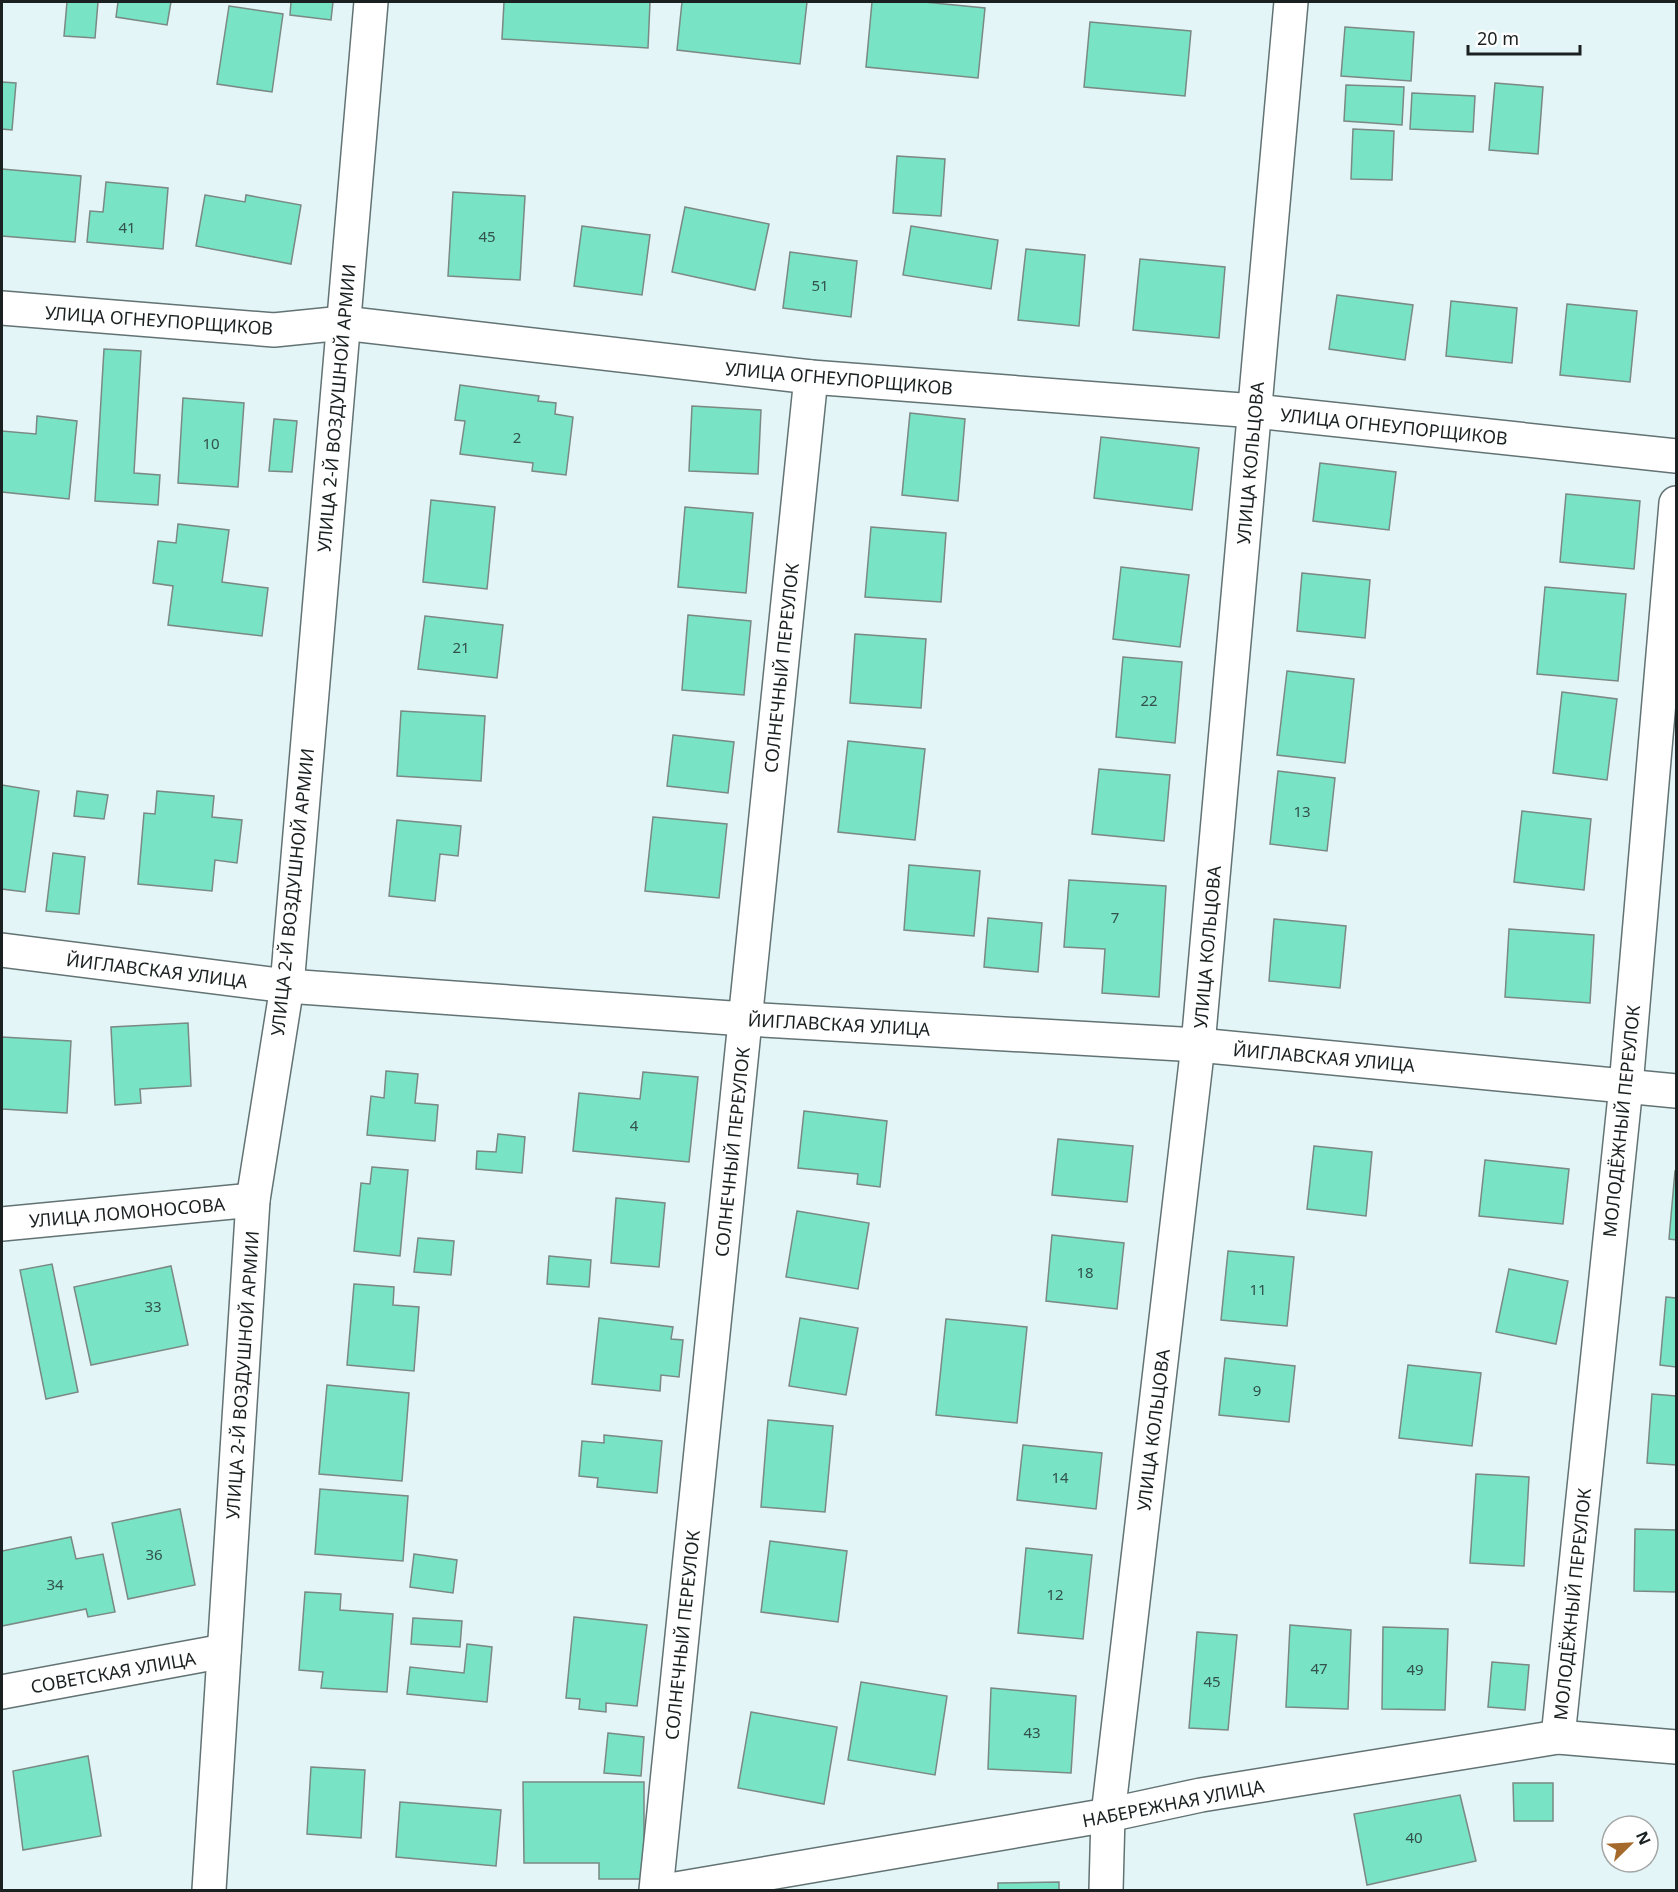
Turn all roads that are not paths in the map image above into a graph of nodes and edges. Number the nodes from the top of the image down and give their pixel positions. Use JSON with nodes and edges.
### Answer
{"nodes":[{"id":1,"x":371,"y":2,"type":"edge"},
{"id":2,"x":1292,"y":2,"type":"edge"},
{"id":3,"x":2,"y":308,"type":"edge"},
{"id":4,"x":343,"y":323,"type":"junction"},
{"id":5,"x":811,"y":377,"type":"junction"},
{"id":6,"x":1255,"y":411,"type":"junction"},
{"id":7,"x":1677,"y":456,"type":"edge"},
{"id":8,"x":1677,"y":503,"type":"edge"},
{"id":9,"x":2,"y":951,"type":"edge"},
{"id":10,"x":287,"y":986,"type":"junction"},
{"id":11,"x":745,"y":1019,"type":"junction"},
{"id":12,"x":1198,"y":1045,"type":"junction"},
{"id":13,"x":1626,"y":1086,"type":"junction"},
{"id":14,"x":1677,"y":1091,"type":"edge"},
{"id":15,"x":253,"y":1200,"type":"junction"},
{"id":16,"x":2,"y":1224,"type":"edge"},
{"id":17,"x":224,"y":1651,"type":"junction"},
{"id":18,"x":2,"y":1692,"type":"edge"},
{"id":19,"x":1558,"y":1737,"type":"junction"},
{"id":20,"x":1677,"y":1747,"type":"edge"},
{"id":21,"x":1108,"y":1815,"type":"junction"},
{"id":22,"x":209,"y":1890,"type":"edge"},
{"id":23,"x":656,"y":1890,"type":"edge"},
{"id":24,"x":670,"y":1890,"type":"edge"},
{"id":25,"x":1106,"y":1890,"type":"edge"}],
"edges":[{"from":1,"to":4,"type":"street","name":"УЛИЦА 2-Й ВОЗДУШНОЙ АРМИИ"},
{"from":2,"to":6,"type":"street","name":"УЛИЦА КОЛЬЦОВА"},
{"from":3,"to":4,"type":"street","name":"УЛИЦА ОГНЕУПОРЩИКОВ"},
{"from":4,"to":5,"type":"street","name":"УЛИЦА ОГНЕУПОРЩИКОВ"},
{"from":4,"to":10,"type":"street","name":"УЛИЦА 2-Й ВОЗДУШНОЙ АРМИИ"},
{"from":5,"to":6,"type":"street","name":"УЛИЦА ОГНЕУПОРЩИКОВ"},
{"from":5,"to":11,"type":"street","name":"СОЛНЕЧНЫЙ ПЕРЕУЛОК"},
{"from":6,"to":7,"type":"street","name":"УЛИЦА ОГНЕУПОРЩИКОВ"},
{"from":6,"to":12,"type":"street","name":"УЛИЦА КОЛЬЦОВА"},
{"from":8,"to":13,"type":"street","name":"МОЛОДЁЖНЫЙ ПЕРЕУЛОК"},
{"from":9,"to":10,"type":"street","name":"ЙИГЛАВСКАЯ УЛИЦА"},
{"from":10,"to":11,"type":"street","name":"ЙИГЛАВСКАЯ УЛИЦА"},
{"from":10,"to":15,"type":"street","name":"УЛИЦА 2-Й ВОЗДУШНОЙ АРМИИ"},
{"from":11,"to":12,"type":"street","name":"ЙИГЛАВСКАЯ УЛИЦА"},
{"from":11,"to":23,"type":"street","name":"СОЛНЕЧНЫЙ ПЕРЕУЛОК"},
{"from":12,"to":13,"type":"street","name":"ЙИГЛАВСКАЯ УЛИЦА"},
{"from":12,"to":21,"type":"street","name":"УЛИЦА КОЛЬЦОВА"},
{"from":13,"to":14,"type":"street","name":"ЙИГЛАВСКАЯ УЛИЦА"},
{"from":13,"to":19,"type":"street","name":"МОЛОДЁЖНЫЙ ПЕРЕУЛОК"},
{"from":15,"to":16,"type":"street","name":"УЛИЦА ЛОМОНОСОВА"},
{"from":15,"to":17,"type":"street","name":"УЛИЦА 2-Й ВОЗДУШНОЙ АРМИИ"},
{"from":17,"to":18,"type":"street","name":"СОВЕТСКАЯ УЛИЦА"},
{"from":17,"to":22,"type":"street","name":"УЛИЦА 2-Й ВОЗДУШНОЙ АРМИИ"},
{"from":19,"to":20,"type":"street","name":"НАБЕРЕЖНАЯ УЛИЦА"},
{"from":19,"to":21,"type":"street","name":"НАБЕРЕЖНАЯ УЛИЦА"},
{"from":21,"to":24,"type":"street","name":"НАБЕРЕЖНАЯ УЛИЦА"},
{"from":21,"to":25,"type":"street","name":"УЛИЦА КОЛЬЦОВА"}]}
